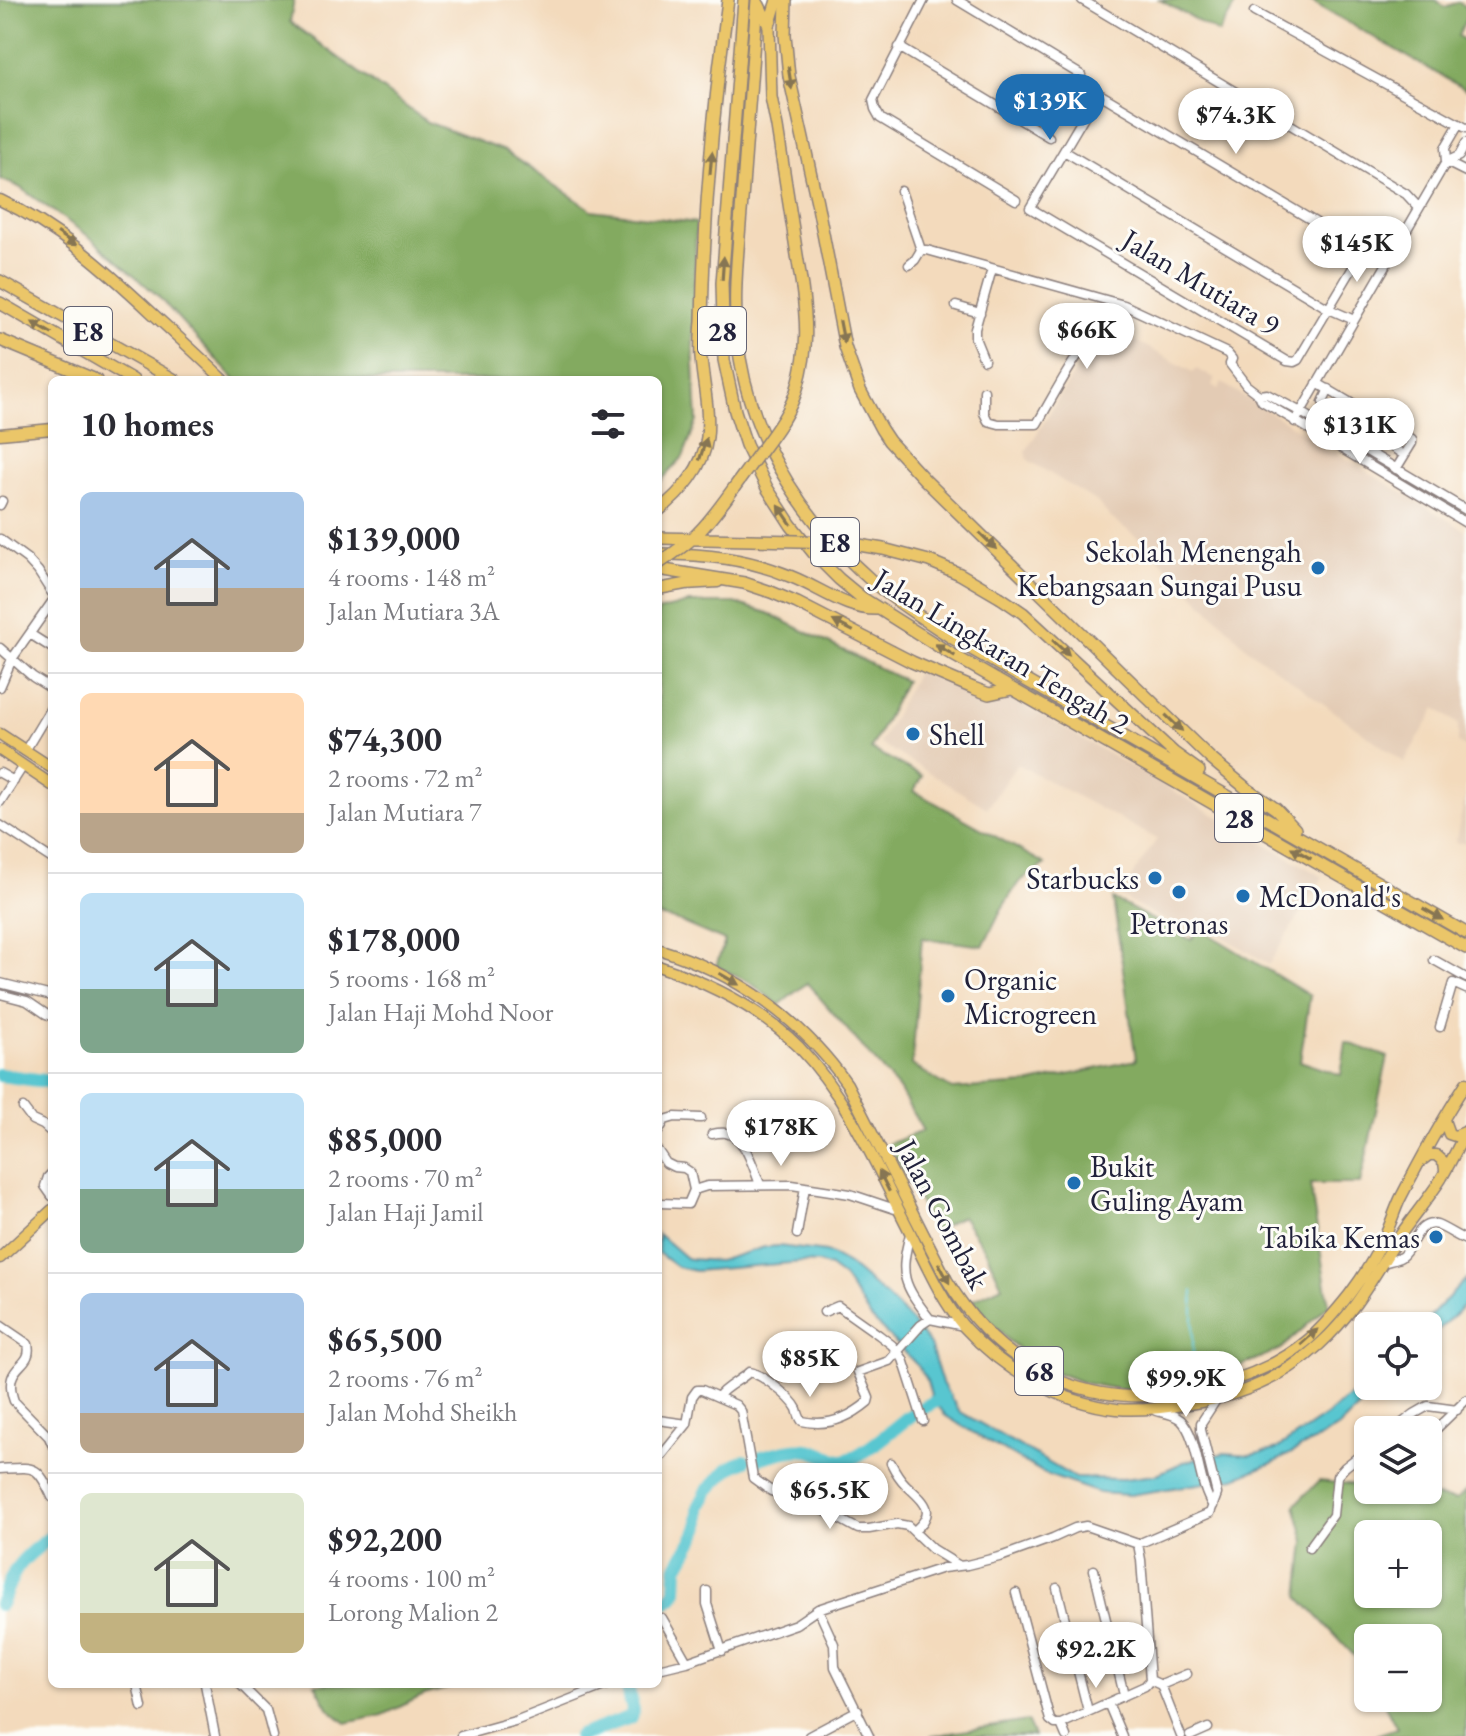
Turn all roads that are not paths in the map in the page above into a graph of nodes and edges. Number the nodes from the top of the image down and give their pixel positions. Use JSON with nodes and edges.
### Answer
{"nodes":[{"id":1,"x":728,"y":0,"type":"edge"},
{"id":2,"x":744,"y":0,"type":"edge"},
{"id":3,"x":757,"y":0,"type":"edge"},
{"id":4,"x":777,"y":0,"type":"edge"},
{"id":5,"x":786,"y":0,"type":"edge"},
{"id":6,"x":924,"y":0,"type":"edge"},
{"id":7,"x":957,"y":0,"type":"edge"},
{"id":8,"x":1082,"y":0,"type":"edge"},
{"id":9,"x":1254,"y":12,"type":"dead end"},
{"id":10,"x":769,"y":26,"type":"junction"},
{"id":11,"x":899,"y":47,"type":"junction"},
{"id":12,"x":1081,"y":75,"type":"dead end"},
{"id":13,"x":1462,"y":126,"type":"edge"},
{"id":14,"x":1049,"y":137,"type":"dead end"},
{"id":15,"x":1466,"y":143,"type":"edge"},
{"id":16,"x":1064,"y":151,"type":"junction"},
{"id":17,"x":1446,"y":162,"type":"junction"},
{"id":18,"x":1466,"y":172,"type":"edge"},
{"id":19,"x":901,"y":191,"type":"dead end"},
{"id":20,"x":0,"y":200,"type":"edge"},
{"id":21,"x":1016,"y":200,"type":"dead end"},
{"id":22,"x":1419,"y":208,"type":"junction"},
{"id":23,"x":921,"y":250,"type":"junction"},
{"id":24,"x":909,"y":265,"type":"dead end"},
{"id":25,"x":992,"y":269,"type":"junction"},
{"id":26,"x":0,"y":281,"type":"edge"},
{"id":27,"x":0,"y":303,"type":"edge"},
{"id":28,"x":1124,"y":305,"type":"junction"},
{"id":29,"x":956,"y":306,"type":"dead end"},
{"id":30,"x":1329,"y":309,"type":"junction"},
{"id":31,"x":980,"y":313,"type":"junction"},
{"id":32,"x":1352,"y":323,"type":"junction"},
{"id":33,"x":0,"y":340,"type":"edge"},
{"id":34,"x":984,"y":360,"type":"dead end"},
{"id":35,"x":86,"y":376,"type":"edge"},
{"id":36,"x":126,"y":376,"type":"edge"},
{"id":37,"x":168,"y":376,"type":"edge"},
{"id":38,"x":220,"y":376,"type":"edge"},
{"id":39,"x":1317,"y":383,"type":"junction"},
{"id":40,"x":1329,"y":389,"type":"junction"},
{"id":41,"x":984,"y":391,"type":"dead end"},
{"id":42,"x":1259,"y":395,"type":"junction"},
{"id":43,"x":1301,"y":412,"type":"junction"},
{"id":44,"x":1295,"y":422,"type":"junction"},
{"id":45,"x":48,"y":429,"type":"edge"},
{"id":46,"x":0,"y":434,"type":"edge"},
{"id":47,"x":1404,"y":455,"type":"junction"},
{"id":48,"x":1396,"y":469,"type":"junction"},
{"id":49,"x":1448,"y":499,"type":"junction"},
{"id":50,"x":662,"y":508,"type":"edge"},
{"id":51,"x":1442,"y":509,"type":"junction"},
{"id":52,"x":1466,"y":510,"type":"edge"},
{"id":53,"x":1466,"y":523,"type":"edge"},
{"id":54,"x":662,"y":538,"type":"edge"},
{"id":55,"x":0,"y":539,"type":"edge"},
{"id":56,"x":662,"y":554,"type":"edge"},
{"id":57,"x":662,"y":564,"type":"edge"},
{"id":58,"x":662,"y":568,"type":"edge"},
{"id":59,"x":744,"y":583,"type":"junction"},
{"id":60,"x":48,"y":586,"type":"edge"},
{"id":61,"x":662,"y":588,"type":"edge"},
{"id":62,"x":48,"y":608,"type":"edge"},
{"id":63,"x":879,"y":609,"type":"junction"},
{"id":64,"x":30,"y":634,"type":"junction"},
{"id":65,"x":48,"y":645,"type":"edge"},
{"id":66,"x":0,"y":648,"type":"edge"},
{"id":67,"x":12,"y":659,"type":"junction"},
{"id":68,"x":48,"y":686,"type":"edge"},
{"id":69,"x":0,"y":687,"type":"edge"},
{"id":70,"x":1012,"y":689,"type":"junction"},
{"id":71,"x":48,"y":713,"type":"edge"},
{"id":72,"x":0,"y":734,"type":"edge"},
{"id":73,"x":0,"y":750,"type":"edge"},
{"id":74,"x":25,"y":751,"type":"junction"},
{"id":75,"x":48,"y":765,"type":"edge"},
{"id":76,"x":23,"y":766,"type":"junction"},
{"id":77,"x":0,"y":773,"type":"edge"},
{"id":78,"x":14,"y":781,"type":"junction"},
{"id":79,"x":48,"y":782,"type":"edge"},
{"id":80,"x":0,"y":802,"type":"edge"},
{"id":81,"x":1245,"y":805,"type":"junction"},
{"id":82,"x":0,"y":825,"type":"edge"},
{"id":83,"x":1304,"y":839,"type":"junction"},
{"id":84,"x":48,"y":856,"type":"edge"},
{"id":85,"x":1466,"y":933,"type":"edge"},
{"id":86,"x":1466,"y":948,"type":"edge"},
{"id":87,"x":662,"y":950,"type":"edge"},
{"id":88,"x":1434,"y":960,"type":"dead end"},
{"id":89,"x":662,"y":967,"type":"edge"},
{"id":90,"x":1466,"y":978,"type":"edge"},
{"id":91,"x":0,"y":983,"type":"edge"},
{"id":92,"x":1466,"y":989,"type":"edge"},
{"id":93,"x":0,"y":994,"type":"edge"},
{"id":94,"x":48,"y":995,"type":"edge"},
{"id":95,"x":48,"y":1014,"type":"edge"},
{"id":96,"x":1440,"y":1027,"type":"dead end"},
{"id":97,"x":1466,"y":1083,"type":"edge"},
{"id":98,"x":23,"y":1108,"type":"dead end"},
{"id":99,"x":701,"y":1118,"type":"dead end"},
{"id":100,"x":1444,"y":1120,"type":"junction"},
{"id":101,"x":662,"y":1125,"type":"edge"},
{"id":102,"x":48,"y":1129,"type":"edge"},
{"id":103,"x":1466,"y":1132,"type":"edge"},
{"id":104,"x":712,"y":1134,"type":"dead end"},
{"id":105,"x":662,"y":1157,"type":"edge"},
{"id":106,"x":1420,"y":1162,"type":"junction"},
{"id":107,"x":1445,"y":1172,"type":"junction"},
{"id":108,"x":760,"y":1184,"type":"junction"},
{"id":109,"x":805,"y":1187,"type":"junction"},
{"id":110,"x":694,"y":1190,"type":"junction"},
{"id":111,"x":662,"y":1203,"type":"edge"},
{"id":112,"x":898,"y":1210,"type":"junction"},
{"id":113,"x":48,"y":1213,"type":"edge"},
{"id":114,"x":797,"y":1234,"type":"dead end"},
{"id":115,"x":910,"y":1234,"type":"junction"},
{"id":116,"x":1466,"y":1240,"type":"edge"},
{"id":117,"x":1,"y":1254,"type":"edge"},
{"id":118,"x":1383,"y":1263,"type":"junction"},
{"id":119,"x":824,"y":1312,"type":"dead end"},
{"id":120,"x":930,"y":1319,"type":"junction"},
{"id":121,"x":0,"y":1325,"type":"edge"},
{"id":122,"x":964,"y":1326,"type":"junction"},
{"id":123,"x":898,"y":1352,"type":"junction"},
{"id":124,"x":719,"y":1396,"type":"junction"},
{"id":125,"x":1216,"y":1400,"type":"junction"},
{"id":126,"x":1466,"y":1400,"type":"edge"},
{"id":127,"x":1154,"y":1410,"type":"junction"},
{"id":128,"x":1457,"y":1410,"type":"junction"},
{"id":129,"x":1411,"y":1416,"type":"edge"},
{"id":130,"x":922,"y":1418,"type":"dead end"},
{"id":131,"x":662,"y":1421,"type":"edge"},
{"id":132,"x":687,"y":1424,"type":"junction"},
{"id":133,"x":1442,"y":1424,"type":"edge"},
{"id":134,"x":48,"y":1436,"type":"edge"},
{"id":135,"x":662,"y":1455,"type":"edge"},
{"id":136,"x":1354,"y":1460,"type":"edge"},
{"id":137,"x":891,"y":1463,"type":"dead end"},
{"id":138,"x":0,"y":1469,"type":"edge"},
{"id":139,"x":48,"y":1488,"type":"edge"},
{"id":140,"x":1213,"y":1506,"type":"junction"},
{"id":141,"x":914,"y":1531,"type":"junction"},
{"id":142,"x":1138,"y":1544,"type":"junction"},
{"id":143,"x":1309,"y":1548,"type":"dead end"},
{"id":144,"x":958,"y":1565,"type":"junction"},
{"id":145,"x":1094,"y":1570,"type":"dead end"},
{"id":146,"x":1057,"y":1588,"type":"dead end"},
{"id":147,"x":707,"y":1591,"type":"dead end"},
{"id":148,"x":1016,"y":1593,"type":"dead end"},
{"id":149,"x":818,"y":1609,"type":"junction"},
{"id":150,"x":662,"y":1618,"type":"dead end"},
{"id":151,"x":722,"y":1651,"type":"junction"},
{"id":152,"x":687,"y":1662,"type":"junction"},
{"id":153,"x":662,"y":1668,"type":"edge"},
{"id":154,"x":1187,"y":1674,"type":"dead end"},
{"id":155,"x":1150,"y":1680,"type":"junction"},
{"id":156,"x":1161,"y":1685,"type":"junction"},
{"id":157,"x":138,"y":1688,"type":"edge"},
{"id":158,"x":206,"y":1688,"type":"edge"},
{"id":159,"x":244,"y":1688,"type":"edge"},
{"id":160,"x":599,"y":1688,"type":"edge"},
{"id":161,"x":1124,"y":1695,"type":"junction"},
{"id":162,"x":1108,"y":1703,"type":"junction"},
{"id":163,"x":142,"y":1707,"type":"dead end"},
{"id":164,"x":858,"y":1710,"type":"junction"},
{"id":165,"x":1088,"y":1711,"type":"junction"},
{"id":166,"x":1061,"y":1724,"type":"junction"},
{"id":167,"x":1208,"y":1728,"type":"dead end"},
{"id":168,"x":215,"y":1736,"type":"edge"},
{"id":169,"x":273,"y":1736,"type":"edge"},
{"id":170,"x":461,"y":1736,"type":"edge"},
{"id":171,"x":809,"y":1736,"type":"edge"},
{"id":172,"x":869,"y":1736,"type":"edge"},
{"id":173,"x":1066,"y":1736,"type":"edge"},
{"id":174,"x":1122,"y":1736,"type":"edge"},
{"id":175,"x":1181,"y":1736,"type":"edge"},
{"id":176,"x":1190,"y":1736,"type":"edge"}],
"edges":[{"from":50,"to":1,"type":"highway","one_way":true},
{"from":63,"to":2,"type":"highway","name":"Jalan Lingkaran Tengah 2","number":"28","one_way":true},
{"from":3,"to":10,"type":"highway"},
{"from":3,"to":81,"type":"highway","name":"Jalan Lingkaran Tengah 2","number":"28"},
{"from":4,"to":10,"type":"highway"},
{"from":5,"to":83,"type":"highway","one_way":true},
{"from":6,"to":11,"type":"street"},
{"from":7,"to":12,"type":"street"},
{"from":8,"to":22,"type":"street"},
{"from":9,"to":13,"type":"street"},
{"from":10,"to":57,"type":"highway","bridge":true},
{"from":11,"to":14,"type":"street"},
{"from":11,"to":21,"type":"street"},
{"from":13,"to":17,"type":"street"},
{"from":15,"to":17,"type":"street"},
{"from":16,"to":30,"type":"street"},
{"from":16,"to":30,"type":"street","name":"Jalan Mutiara 9"},
{"from":16,"to":30,"type":"street"},
{"from":17,"to":18,"type":"street"},
{"from":17,"to":22,"type":"street"},
{"from":19,"to":23,"type":"street"},
{"from":20,"to":38,"type":"main road","one_way":true},
{"from":22,"to":32,"type":"street"},
{"from":23,"to":24,"type":"street"},
{"from":23,"to":25,"type":"street"},
{"from":25,"to":28,"type":"street"},
{"from":25,"to":31,"type":"street"},
{"from":26,"to":37,"type":"highway","number":"E8"},
{"from":36,"to":27,"type":"highway","number":"E8","one_way":true},
{"from":28,"to":41,"type":"street"},
{"from":28,"to":42,"type":"street"},
{"from":29,"to":31,"type":"street"},
{"from":30,"to":32,"type":"street"},
{"from":31,"to":34,"type":"street"},
{"from":32,"to":39,"type":"street"},
{"from":33,"to":35,"type":"highway"},
{"from":39,"to":40,"type":"street"},
{"from":39,"to":43,"type":"street"},
{"from":40,"to":47,"type":"street"},
{"from":40,"to":47,"type":"street"},
{"from":42,"to":43,"type":"street"},
{"from":42,"to":44,"type":"street"},
{"from":43,"to":44,"type":"street"},
{"from":43,"to":48,"type":"street"},
{"from":44,"to":51,"type":"street"},
{"from":45,"to":46,"type":"main road"},
{"from":47,"to":48,"type":"street"},
{"from":48,"to":49,"type":"street"},
{"from":49,"to":51,"type":"street"},
{"from":49,"to":52,"type":"street"},
{"from":51,"to":53,"type":"street"},
{"from":54,"to":81,"type":"highway","number":"E8","one_way":true,"bridge":true},
{"from":55,"to":60,"type":"street"},
{"from":56,"to":63,"type":"highway","number":"E8"},
{"from":58,"to":59,"type":"highway"},
{"from":59,"to":61,"type":"main road"},
{"from":70,"to":59,"type":"highway","one_way":true},
{"from":62,"to":64,"type":"street"},
{"from":70,"to":63,"type":"highway","name":"Jalan Lingkaran Tengah 2","number":"28","one_way":true},
{"from":64,"to":65,"type":"street"},
{"from":64,"to":67,"type":"street"},
{"from":66,"to":67,"type":"street"},
{"from":67,"to":68,"type":"street"},
{"from":67,"to":69,"type":"street"},
{"from":86,"to":70,"type":"highway","name":"Jalan Lingkaran Tengah 2","number":"28","one_way":true},
{"from":71,"to":74,"type":"street"},
{"from":72,"to":74,"type":"main road"},
{"from":73,"to":76,"type":"main road"},
{"from":74,"to":75,"type":"main road"},
{"from":76,"to":78,"type":"street"},
{"from":76,"to":79,"type":"main road"},
{"from":77,"to":78,"type":"street"},
{"from":78,"to":80,"type":"street"},
{"from":81,"to":83,"type":"highway","name":"Jalan Lingkaran Tengah 2","number":"28"},
{"from":82,"to":84,"type":"street"},
{"from":83,"to":85,"type":"highway","name":"Jalan Lingkaran Tengah 2","number":"28","one_way":true},
{"from":87,"to":106,"type":"main road","name":"Jalan Gombak","number":"68","one_way":true},
{"from":88,"to":90,"type":"street"},
{"from":112,"to":89,"type":"main road","name":"Jalan Gombak","number":"68","one_way":true},
{"from":91,"to":94,"type":"street"},
{"from":92,"to":96,"type":"street"},
{"from":93,"to":95,"type":"street"},
{"from":97,"to":100,"type":"main road","name":"Jalan Gombak","number":"68"},
{"from":98,"to":102,"type":"street"},
{"from":99,"to":101,"type":"street"},
{"from":100,"to":103,"type":"main road"},
{"from":100,"to":106,"type":"main road","name":"Jalan Gombak","number":"68"},
{"from":103,"to":107,"type":"main road","name":"Jalan Gombak","number":"68"},
{"from":104,"to":108,"type":"street"},
{"from":105,"to":110,"type":"street"},
{"from":106,"to":107,"type":"main road"},
{"from":107,"to":118,"type":"main road","name":"Jalan Gombak","number":"68"},
{"from":108,"to":109,"type":"street"},
{"from":108,"to":110,"type":"street"},
{"from":109,"to":112,"type":"street"},
{"from":109,"to":114,"type":"street"},
{"from":110,"to":111,"type":"street"},
{"from":112,"to":115,"type":"main road","name":"Jalan Gombak","number":"68"},
{"from":113,"to":117,"type":"main road"},
{"from":115,"to":120,"type":"street"},
{"from":115,"to":122,"type":"main road","name":"Jalan Gombak","number":"68"},
{"from":116,"to":118,"type":"street"},
{"from":118,"to":125,"type":"main road","name":"Jalan Gombak","number":"68"},
{"from":119,"to":123,"type":"street"},
{"from":120,"to":122,"type":"street"},
{"from":120,"to":123,"type":"street"},
{"from":121,"to":134,"type":"street"},
{"from":122,"to":127,"type":"main road","name":"Jalan Gombak","number":"68"},
{"from":123,"to":124,"type":"street"},
{"from":123,"to":130,"type":"street"},
{"from":124,"to":132,"type":"street"},
{"from":124,"to":141,"type":"street"},
{"from":125,"to":127,"type":"main road","name":"Jalan Gombak","number":"68"},
{"from":125,"to":140,"type":"street"},
{"from":126,"to":128,"type":"street"},
{"from":127,"to":140,"type":"street"},
{"from":128,"to":129,"type":"street"},
{"from":128,"to":133,"type":"street"},
{"from":131,"to":132,"type":"street"},
{"from":132,"to":135,"type":"street"},
{"from":136,"to":143,"type":"street"},
{"from":137,"to":141,"type":"street"},
{"from":138,"to":139,"type":"street"},
{"from":140,"to":142,"type":"street"},
{"from":141,"to":144,"type":"street"},
{"from":142,"to":144,"type":"street"},
{"from":142,"to":155,"type":"street"},
{"from":144,"to":149,"type":"street"},
{"from":145,"to":161,"type":"street"},
{"from":146,"to":165,"type":"street"},
{"from":147,"to":151,"type":"street"},
{"from":148,"to":166,"type":"street"},
{"from":149,"to":151,"type":"street"},
{"from":149,"to":164,"type":"street"},
{"from":150,"to":152,"type":"street"},
{"from":151,"to":152,"type":"street"},
{"from":152,"to":153,"type":"street"},
{"from":154,"to":156,"type":"street"},
{"from":155,"to":156,"type":"street"},
{"from":155,"to":161,"type":"street"},
{"from":156,"to":175,"type":"street"},
{"from":157,"to":163,"type":"street"},
{"from":158,"to":168,"type":"street"},
{"from":159,"to":169,"type":"street"},
{"from":160,"to":170,"type":"street"},
{"from":161,"to":162,"type":"street"},
{"from":162,"to":165,"type":"street"},
{"from":162,"to":174,"type":"street"},
{"from":164,"to":171,"type":"street"},
{"from":164,"to":172,"type":"street"},
{"from":165,"to":166,"type":"street"},
{"from":166,"to":173,"type":"street"},
{"from":167,"to":176,"type":"street"}]}
